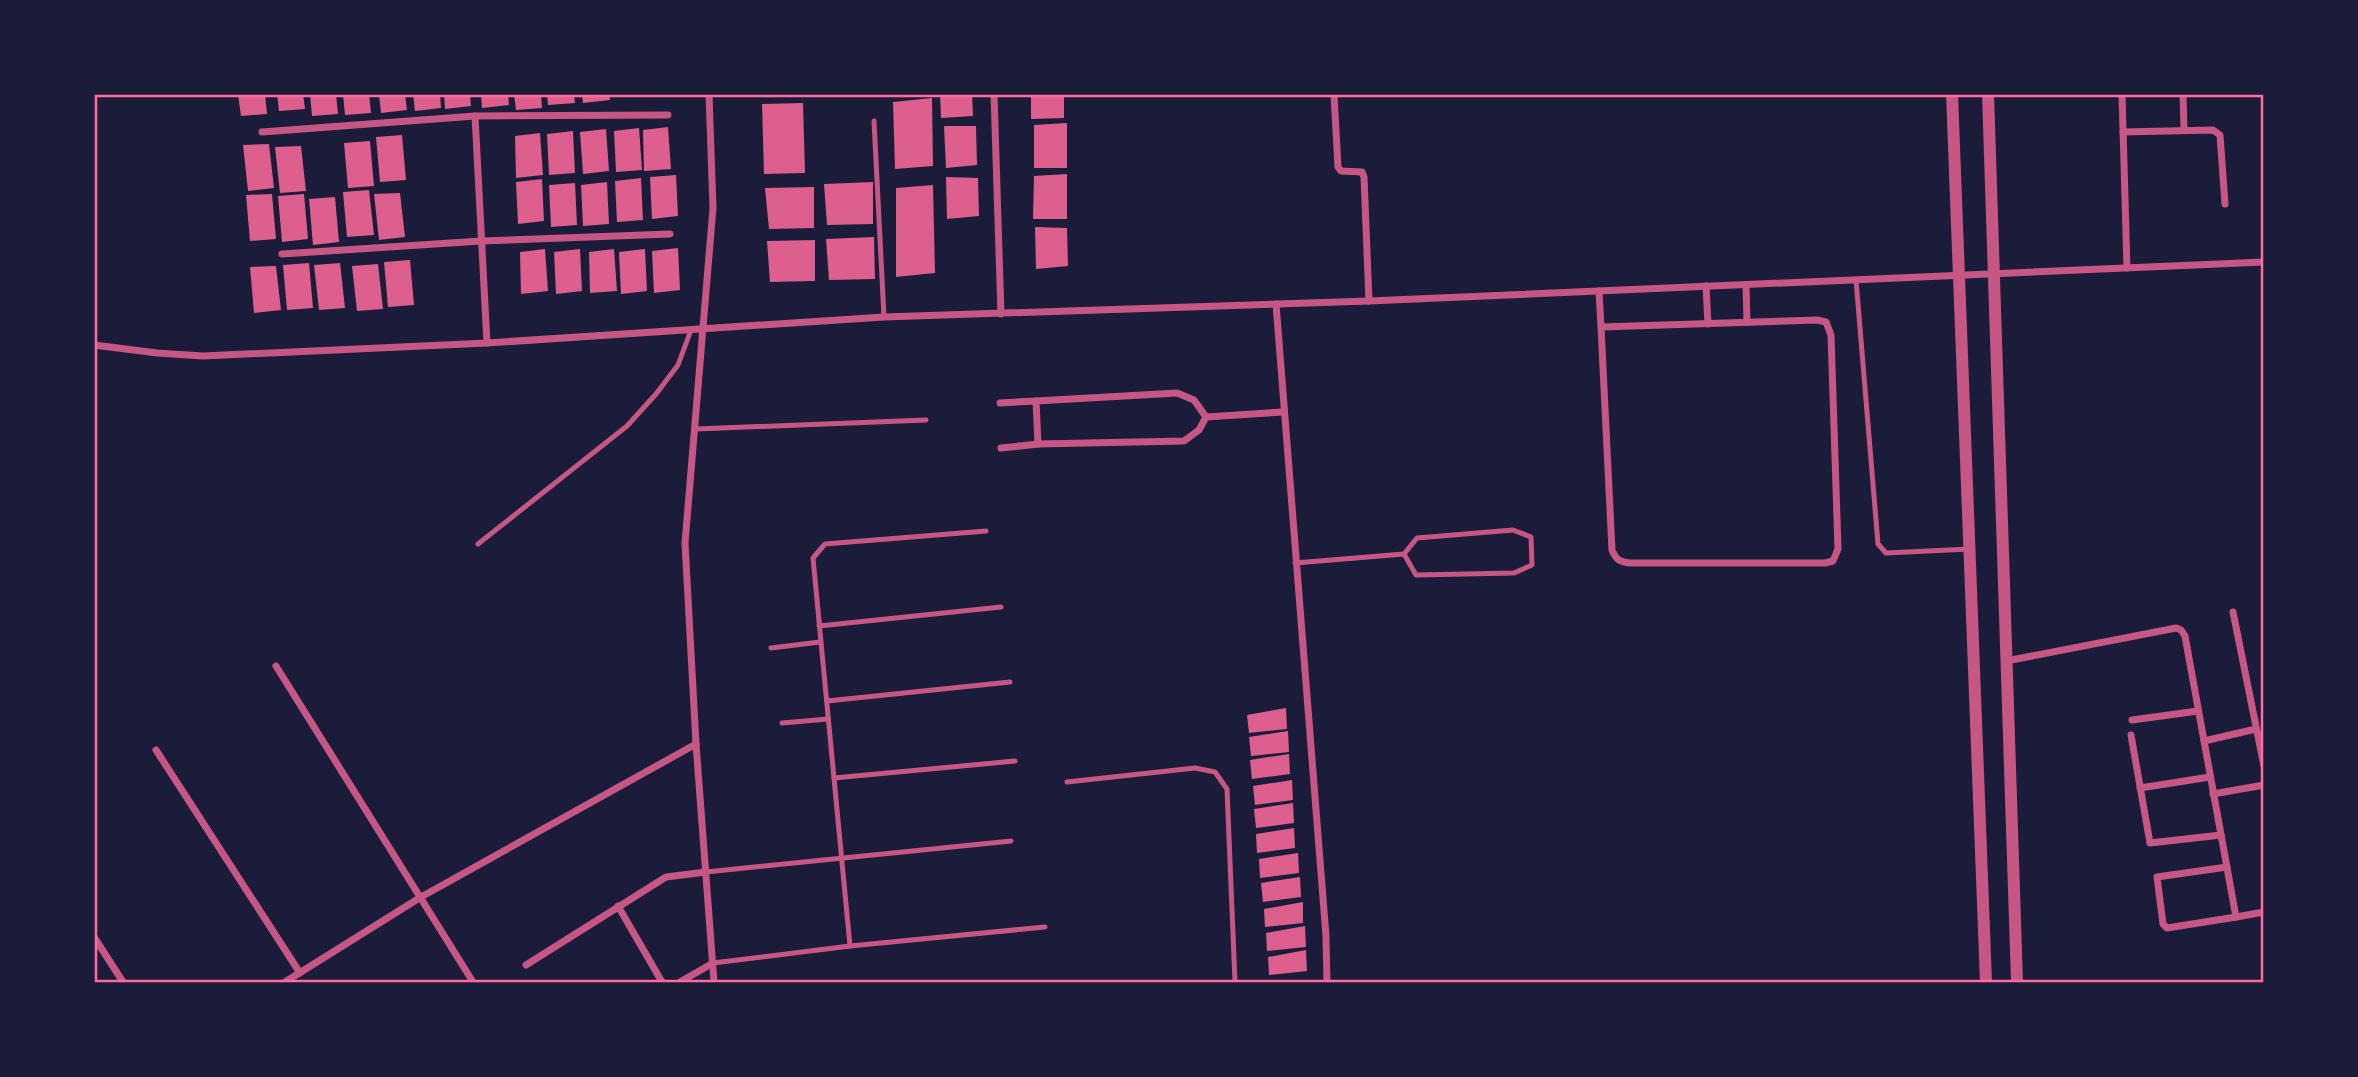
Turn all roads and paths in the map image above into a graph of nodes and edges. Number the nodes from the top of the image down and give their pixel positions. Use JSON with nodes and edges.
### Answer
{"nodes":[{"id":1,"x":709,"y":94,"type":"edge"},
{"id":2,"x":994,"y":94,"type":"edge"},
{"id":3,"x":1952,"y":94,"type":"edge"},
{"id":4,"x":1988,"y":94,"type":"edge"},
{"id":5,"x":2122,"y":94,"type":"edge"},
{"id":6,"x":2183,"y":94,"type":"edge"},
{"id":7,"x":1334,"y":95,"type":"edge"},
{"id":8,"x":668,"y":115,"type":"dead end"},
{"id":9,"x":475,"y":116,"type":"junction"},
{"id":10,"x":874,"y":121,"type":"dead end"},
{"id":11,"x":2184,"y":130,"type":"junction"},
{"id":12,"x":262,"y":132,"type":"dead end"},
{"id":13,"x":2123,"y":132,"type":"junction"},
{"id":14,"x":2225,"y":204,"type":"dead end"},
{"id":15,"x":670,"y":234,"type":"dead end"},
{"id":16,"x":481,"y":241,"type":"junction"},
{"id":17,"x":282,"y":254,"type":"dead end"},
{"id":18,"x":2263,"y":262,"type":"edge"},
{"id":19,"x":2127,"y":268,"type":"junction"},
{"id":20,"x":1958,"y":275,"type":"junction"},
{"id":21,"x":1993,"y":275,"type":"junction"},
{"id":22,"x":1856,"y":280,"type":"junction"},
{"id":23,"x":1746,"y":285,"type":"junction"},
{"id":24,"x":1706,"y":286,"type":"junction"},
{"id":25,"x":1600,"y":291,"type":"junction"},
{"id":26,"x":1369,"y":301,"type":"junction"},
{"id":27,"x":1276,"y":304,"type":"junction"},
{"id":28,"x":1000,"y":314,"type":"junction"},
{"id":29,"x":884,"y":317,"type":"junction"},
{"id":30,"x":1747,"y":322,"type":"junction"},
{"id":31,"x":1708,"y":324,"type":"junction"},
{"id":32,"x":1601,"y":327,"type":"junction"},
{"id":33,"x":703,"y":329,"type":"junction"},
{"id":34,"x":691,"y":330,"type":"junction"},
{"id":35,"x":487,"y":343,"type":"junction"},
{"id":36,"x":94,"y":345,"type":"edge"},
{"id":37,"x":1036,"y":401,"type":"junction"},
{"id":38,"x":1000,"y":403,"type":"dead end"},
{"id":39,"x":1283,"y":412,"type":"junction"},
{"id":40,"x":1206,"y":417,"type":"junction"},
{"id":41,"x":926,"y":420,"type":"dead end"},
{"id":42,"x":696,"y":429,"type":"junction"},
{"id":43,"x":1038,"y":444,"type":"junction"},
{"id":44,"x":1001,"y":448,"type":"dead end"},
{"id":45,"x":986,"y":531,"type":"dead end"},
{"id":46,"x":478,"y":544,"type":"dead end"},
{"id":47,"x":1970,"y":549,"type":"junction"},
{"id":48,"x":1404,"y":554,"type":"junction"},
{"id":49,"x":1295,"y":563,"type":"junction"},
{"id":50,"x":1001,"y":607,"type":"dead end"},
{"id":51,"x":2233,"y":612,"type":"dead end"},
{"id":52,"x":819,"y":626,"type":"junction"},
{"id":53,"x":820,"y":642,"type":"junction"},
{"id":54,"x":771,"y":648,"type":"dead end"},
{"id":55,"x":2005,"y":662,"type":"junction"},
{"id":56,"x":276,"y":666,"type":"dead end"},
{"id":57,"x":1010,"y":682,"type":"dead end"},
{"id":58,"x":827,"y":701,"type":"junction"},
{"id":59,"x":2198,"y":711,"type":"junction"},
{"id":60,"x":828,"y":719,"type":"junction"},
{"id":61,"x":2132,"y":720,"type":"dead end"},
{"id":62,"x":782,"y":723,"type":"dead end"},
{"id":63,"x":2256,"y":729,"type":"junction"},
{"id":64,"x":2131,"y":735,"type":"dead end"},
{"id":65,"x":2204,"y":741,"type":"junction"},
{"id":66,"x":696,"y":744,"type":"junction"},
{"id":67,"x":156,"y":750,"type":"dead end"},
{"id":68,"x":1015,"y":761,"type":"dead end"},
{"id":69,"x":2263,"y":766,"type":"edge"},
{"id":70,"x":2210,"y":777,"type":"junction"},
{"id":71,"x":834,"y":778,"type":"junction"},
{"id":72,"x":1067,"y":782,"type":"dead end"},
{"id":73,"x":2263,"y":785,"type":"edge"},
{"id":74,"x":2140,"y":788,"type":"junction"},
{"id":75,"x":2213,"y":794,"type":"junction"},
{"id":76,"x":2221,"y":835,"type":"junction"},
{"id":77,"x":1011,"y":841,"type":"dead end"},
{"id":78,"x":843,"y":859,"type":"junction"},
{"id":79,"x":2227,"y":867,"type":"junction"},
{"id":80,"x":706,"y":872,"type":"junction"},
{"id":81,"x":421,"y":897,"type":"junction"},
{"id":82,"x":618,"y":906,"type":"junction"},
{"id":83,"x":2263,"y":912,"type":"edge"},
{"id":84,"x":2236,"y":917,"type":"junction"},
{"id":85,"x":1045,"y":927,"type":"dead end"},
{"id":86,"x":94,"y":937,"type":"edge"},
{"id":87,"x":850,"y":946,"type":"junction"},
{"id":88,"x":713,"y":963,"type":"junction"},
{"id":89,"x":526,"y":965,"type":"dead end"},
{"id":90,"x":300,"y":973,"type":"junction"},
{"id":91,"x":123,"y":982,"type":"edge"},
{"id":92,"x":285,"y":982,"type":"edge"},
{"id":93,"x":473,"y":982,"type":"edge"},
{"id":94,"x":662,"y":982,"type":"edge"},
{"id":95,"x":680,"y":982,"type":"edge"},
{"id":96,"x":714,"y":982,"type":"edge"},
{"id":97,"x":1235,"y":982,"type":"edge"},
{"id":98,"x":1327,"y":982,"type":"edge"},
{"id":99,"x":1986,"y":982,"type":"edge"},
{"id":100,"x":2017,"y":982,"type":"edge"}],
"edges":[{"from":1,"to":33,"type":"street"},
{"from":2,"to":28,"type":"street"},
{"from":3,"to":20,"type":"street"},
{"from":4,"to":21,"type":"street"},
{"from":5,"to":13,"type":"street"},
{"from":6,"to":11,"type":"street"},
{"from":7,"to":26,"type":"street"},
{"from":8,"to":9,"type":"street"},
{"from":9,"to":12,"type":"street"},
{"from":9,"to":16,"type":"street"},
{"from":10,"to":29,"type":"lane"},
{"from":11,"to":13,"type":"street"},
{"from":11,"to":14,"type":"street"},
{"from":13,"to":19,"type":"street"},
{"from":15,"to":16,"type":"street"},
{"from":16,"to":17,"type":"street"},
{"from":16,"to":35,"type":"street"},
{"from":18,"to":19,"type":"street"},
{"from":19,"to":21,"type":"street"},
{"from":20,"to":21,"type":"street"},
{"from":20,"to":22,"type":"street"},
{"from":20,"to":47,"type":"street"},
{"from":21,"to":55,"type":"street"},
{"from":22,"to":23,"type":"street"},
{"from":22,"to":47,"type":"lane"},
{"from":23,"to":24,"type":"street"},
{"from":23,"to":30,"type":"street"},
{"from":24,"to":25,"type":"street"},
{"from":24,"to":31,"type":"street"},
{"from":25,"to":26,"type":"street"},
{"from":25,"to":32,"type":"street"},
{"from":26,"to":27,"type":"street"},
{"from":27,"to":28,"type":"street"},
{"from":27,"to":39,"type":"street"},
{"from":28,"to":29,"type":"street"},
{"from":29,"to":33,"type":"street"},
{"from":30,"to":31,"type":"street"},
{"from":30,"to":32,"type":"street"},
{"from":31,"to":32,"type":"street"},
{"from":33,"to":34,"type":"street"},
{"from":33,"to":42,"type":"street"},
{"from":34,"to":35,"type":"street"},
{"from":34,"to":46,"type":"lane"},
{"from":35,"to":36,"type":"street"},
{"from":37,"to":38,"type":"street"},
{"from":37,"to":40,"type":"street"},
{"from":37,"to":43,"type":"street"},
{"from":39,"to":40,"type":"street"},
{"from":39,"to":49,"type":"street"},
{"from":40,"to":43,"type":"street"},
{"from":41,"to":42,"type":"lane"},
{"from":42,"to":66,"type":"street"},
{"from":43,"to":44,"type":"street"},
{"from":45,"to":52,"type":"lane"},
{"from":47,"to":99,"type":"street"},
{"from":48,"to":48,"type":"lane"},
{"from":48,"to":49,"type":"lane"},
{"from":49,"to":98,"type":"street"},
{"from":50,"to":52,"type":"lane"},
{"from":51,"to":63,"type":"street"},
{"from":52,"to":53,"type":"lane"},
{"from":53,"to":54,"type":"lane"},
{"from":53,"to":58,"type":"lane"},
{"from":55,"to":59,"type":"street"},
{"from":55,"to":100,"type":"street"},
{"from":56,"to":81,"type":"street"},
{"from":57,"to":58,"type":"lane"},
{"from":58,"to":60,"type":"lane"},
{"from":59,"to":61,"type":"street"},
{"from":59,"to":65,"type":"street"},
{"from":60,"to":62,"type":"lane"},
{"from":60,"to":71,"type":"lane"},
{"from":63,"to":65,"type":"street"},
{"from":63,"to":69,"type":"street"},
{"from":64,"to":74,"type":"street"},
{"from":65,"to":70,"type":"street"},
{"from":66,"to":80,"type":"street"},
{"from":66,"to":81,"type":"street"},
{"from":67,"to":90,"type":"street"},
{"from":68,"to":71,"type":"lane"},
{"from":70,"to":74,"type":"street"},
{"from":70,"to":75,"type":"street"},
{"from":71,"to":78,"type":"lane"},
{"from":72,"to":97,"type":"lane"},
{"from":73,"to":75,"type":"street"},
{"from":74,"to":76,"type":"street"},
{"from":75,"to":76,"type":"street"},
{"from":76,"to":79,"type":"street"},
{"from":77,"to":78,"type":"lane"},
{"from":78,"to":80,"type":"lane"},
{"from":78,"to":87,"type":"lane"},
{"from":79,"to":84,"type":"street"},
{"from":79,"to":84,"type":"street"},
{"from":80,"to":82,"type":"street"},
{"from":80,"to":88,"type":"street"},
{"from":81,"to":90,"type":"street"},
{"from":81,"to":93,"type":"street"},
{"from":82,"to":89,"type":"street"},
{"from":82,"to":94,"type":"street"},
{"from":83,"to":84,"type":"street"},
{"from":85,"to":87,"type":"lane"},
{"from":86,"to":91,"type":"street"},
{"from":87,"to":88,"type":"lane"},
{"from":88,"to":95,"type":"street"},
{"from":88,"to":96,"type":"street"},
{"from":90,"to":92,"type":"street"}]}
